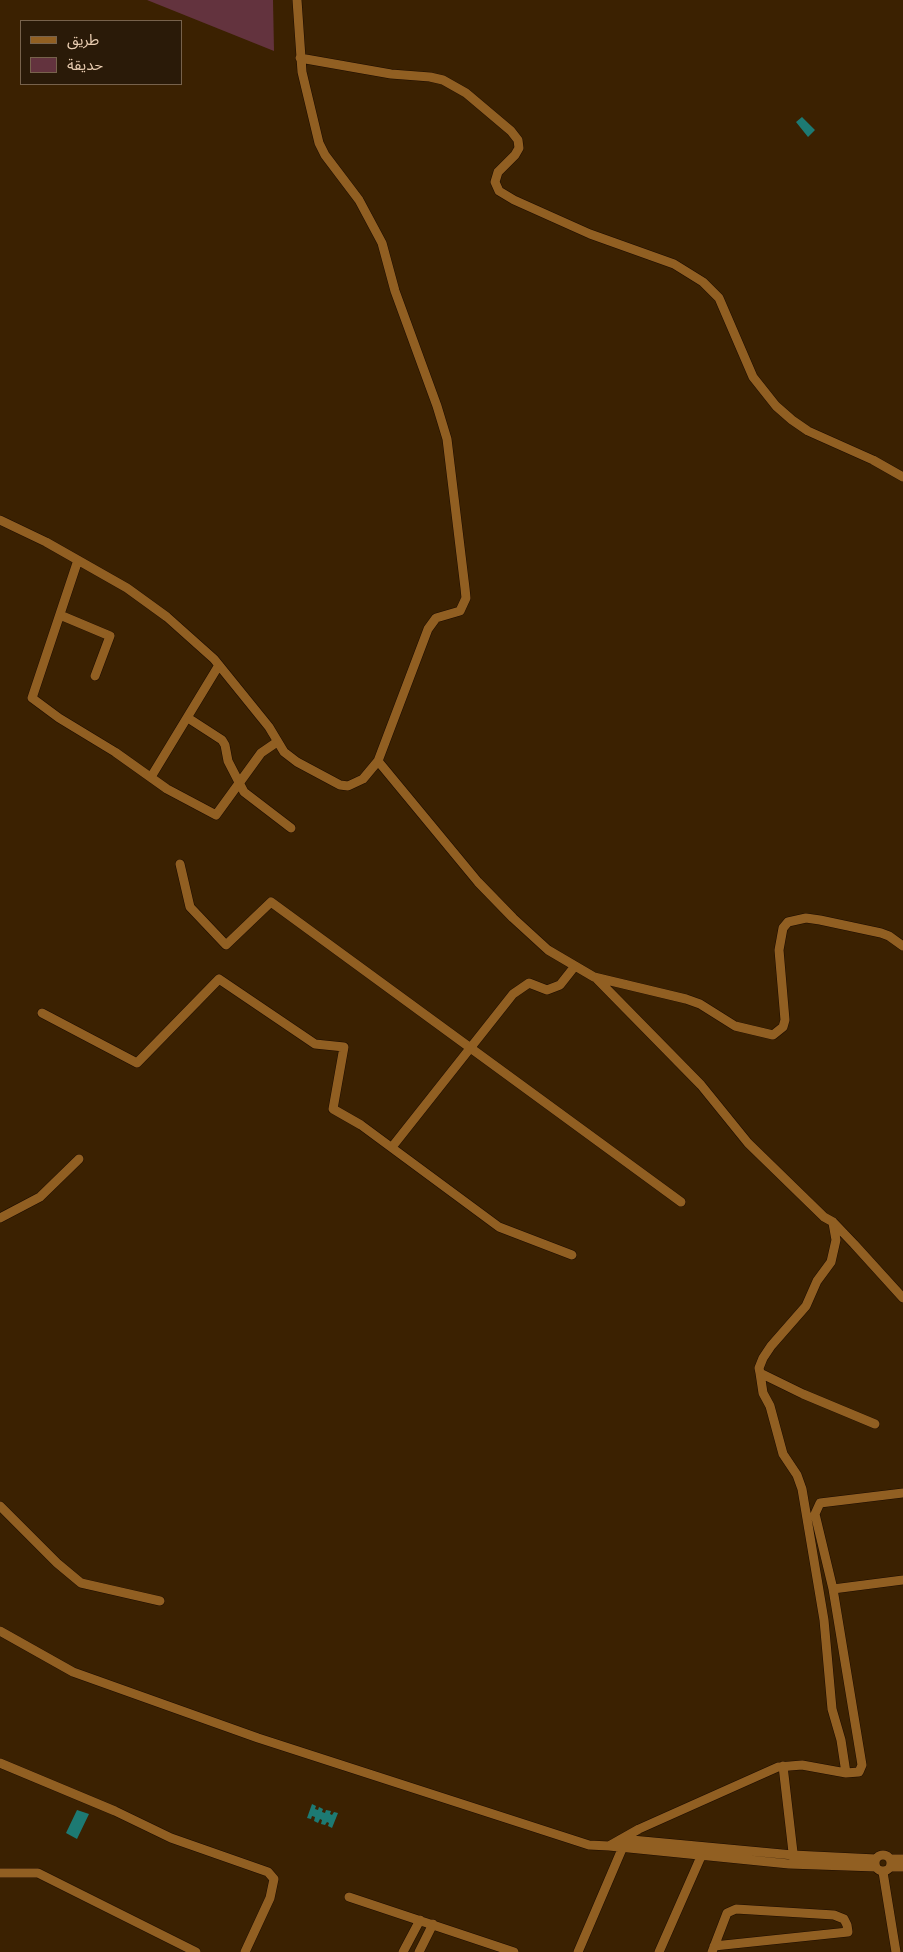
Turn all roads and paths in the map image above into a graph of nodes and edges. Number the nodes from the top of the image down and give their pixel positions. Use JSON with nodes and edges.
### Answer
{"nodes":[{"id":1,"x":297,"y":0,"type":"edge"},
{"id":2,"x":300,"y":58,"type":"junction"},
{"id":3,"x":903,"y":477,"type":"edge"},
{"id":4,"x":0,"y":520,"type":"edge"},
{"id":5,"x":78,"y":560,"type":"junction"},
{"id":6,"x":60,"y":615,"type":"junction"},
{"id":7,"x":219,"y":665,"type":"junction"},
{"id":8,"x":95,"y":676,"type":"dead end"},
{"id":9,"x":188,"y":718,"type":"junction"},
{"id":10,"x":277,"y":742,"type":"junction"},
{"id":11,"x":378,"y":761,"type":"junction"},
{"id":12,"x":151,"y":778,"type":"junction"},
{"id":13,"x":239,"y":784,"type":"junction"},
{"id":14,"x":291,"y":828,"type":"dead end"},
{"id":15,"x":180,"y":864,"type":"dead end"},
{"id":16,"x":903,"y":946,"type":"edge"},
{"id":17,"x":575,"y":966,"type":"junction"},
{"id":18,"x":594,"y":977,"type":"junction"},
{"id":19,"x":42,"y":1013,"type":"dead end"},
{"id":20,"x":472,"y":1048,"type":"junction"},
{"id":21,"x":392,"y":1147,"type":"junction"},
{"id":22,"x":79,"y":1159,"type":"dead end"},
{"id":23,"x":681,"y":1202,"type":"dead end"},
{"id":24,"x":0,"y":1218,"type":"edge"},
{"id":25,"x":833,"y":1222,"type":"junction"},
{"id":26,"x":572,"y":1255,"type":"dead end"},
{"id":27,"x":903,"y":1298,"type":"edge"},
{"id":28,"x":760,"y":1373,"type":"junction"},
{"id":29,"x":875,"y":1424,"type":"dead end"},
{"id":30,"x":903,"y":1493,"type":"edge"},
{"id":31,"x":0,"y":1506,"type":"edge"},
{"id":32,"x":903,"y":1580,"type":"edge"},
{"id":33,"x":833,"y":1589,"type":"junction"},
{"id":34,"x":160,"y":1601,"type":"dead end"},
{"id":35,"x":0,"y":1631,"type":"edge"},
{"id":36,"x":0,"y":1763,"type":"edge"},
{"id":37,"x":783,"y":1766,"type":"junction"},
{"id":38,"x":846,"y":1773,"type":"junction"},
{"id":39,"x":623,"y":1842,"type":"junction"},
{"id":40,"x":705,"y":1847,"type":"junction"},
{"id":41,"x":701,"y":1856,"type":"junction"},
{"id":42,"x":903,"y":1859,"type":"edge"},
{"id":43,"x":794,"y":1860,"type":"junction"},
{"id":44,"x":883,"y":1865,"type":"junction"},
{"id":45,"x":903,"y":1867,"type":"edge"},
{"id":46,"x":0,"y":1873,"type":"edge"},
{"id":47,"x":349,"y":1897,"type":"dead end"},
{"id":48,"x":420,"y":1920,"type":"junction"},
{"id":49,"x":433,"y":1924,"type":"junction"},
{"id":50,"x":713,"y":1949,"type":"edge"},
{"id":51,"x":503,"y":1950,"type":"edge"},
{"id":52,"x":196,"y":1952,"type":"edge"},
{"id":53,"x":245,"y":1952,"type":"edge"},
{"id":54,"x":403,"y":1952,"type":"edge"},
{"id":55,"x":419,"y":1952,"type":"edge"},
{"id":56,"x":514,"y":1952,"type":"edge"},
{"id":57,"x":578,"y":1952,"type":"edge"},
{"id":58,"x":659,"y":1952,"type":"edge"},
{"id":59,"x":896,"y":1952,"type":"edge"}],
"edges":[{"from":1,"to":2,"type":"street"},
{"from":2,"to":3,"type":"street"},
{"from":2,"to":11,"type":"street"},
{"from":4,"to":5,"type":"street"},
{"from":5,"to":6,"type":"street"},
{"from":5,"to":7,"type":"street"},
{"from":6,"to":8,"type":"street"},
{"from":6,"to":12,"type":"street"},
{"from":7,"to":9,"type":"street"},
{"from":7,"to":10,"type":"street"},
{"from":9,"to":12,"type":"street"},
{"from":9,"to":13,"type":"street"},
{"from":10,"to":11,"type":"street"},
{"from":10,"to":13,"type":"street"},
{"from":11,"to":17,"type":"street"},
{"from":12,"to":13,"type":"street"},
{"from":13,"to":14,"type":"street"},
{"from":15,"to":20,"type":"street"},
{"from":16,"to":18,"type":"street"},
{"from":17,"to":18,"type":"street"},
{"from":17,"to":20,"type":"street"},
{"from":18,"to":25,"type":"street"},
{"from":19,"to":21,"type":"street"},
{"from":20,"to":21,"type":"street"},
{"from":20,"to":23,"type":"street"},
{"from":21,"to":26,"type":"street"},
{"from":22,"to":24,"type":"street"},
{"from":25,"to":27,"type":"street"},
{"from":25,"to":28,"type":"street"},
{"from":28,"to":29,"type":"street"},
{"from":28,"to":38,"type":"street"},
{"from":30,"to":33,"type":"street"},
{"from":31,"to":34,"type":"street"},
{"from":32,"to":33,"type":"street"},
{"from":33,"to":38,"type":"street"},
{"from":35,"to":39,"type":"street"},
{"from":36,"to":53,"type":"street"},
{"from":37,"to":38,"type":"street"},
{"from":37,"to":39,"type":"street"},
{"from":37,"to":43,"type":"street"},
{"from":39,"to":40,"type":"street"},
{"from":39,"to":41,"type":"street"},
{"from":39,"to":57,"type":"street"},
{"from":40,"to":41,"type":"street"},
{"from":40,"to":43,"type":"street"},
{"from":41,"to":43,"type":"street"},
{"from":41,"to":58,"type":"street"},
{"from":42,"to":44,"type":"street"},
{"from":43,"to":44,"type":"street"},
{"from":44,"to":45,"type":"street"},
{"from":44,"to":59,"type":"street"},
{"from":46,"to":52,"type":"street"},
{"from":47,"to":48,"type":"street"},
{"from":48,"to":49,"type":"street"},
{"from":48,"to":54,"type":"street"},
{"from":49,"to":51,"type":"street"},
{"from":49,"to":55,"type":"street"},
{"from":50,"to":50,"type":"street"},
{"from":51,"to":56,"type":"street"}]}
